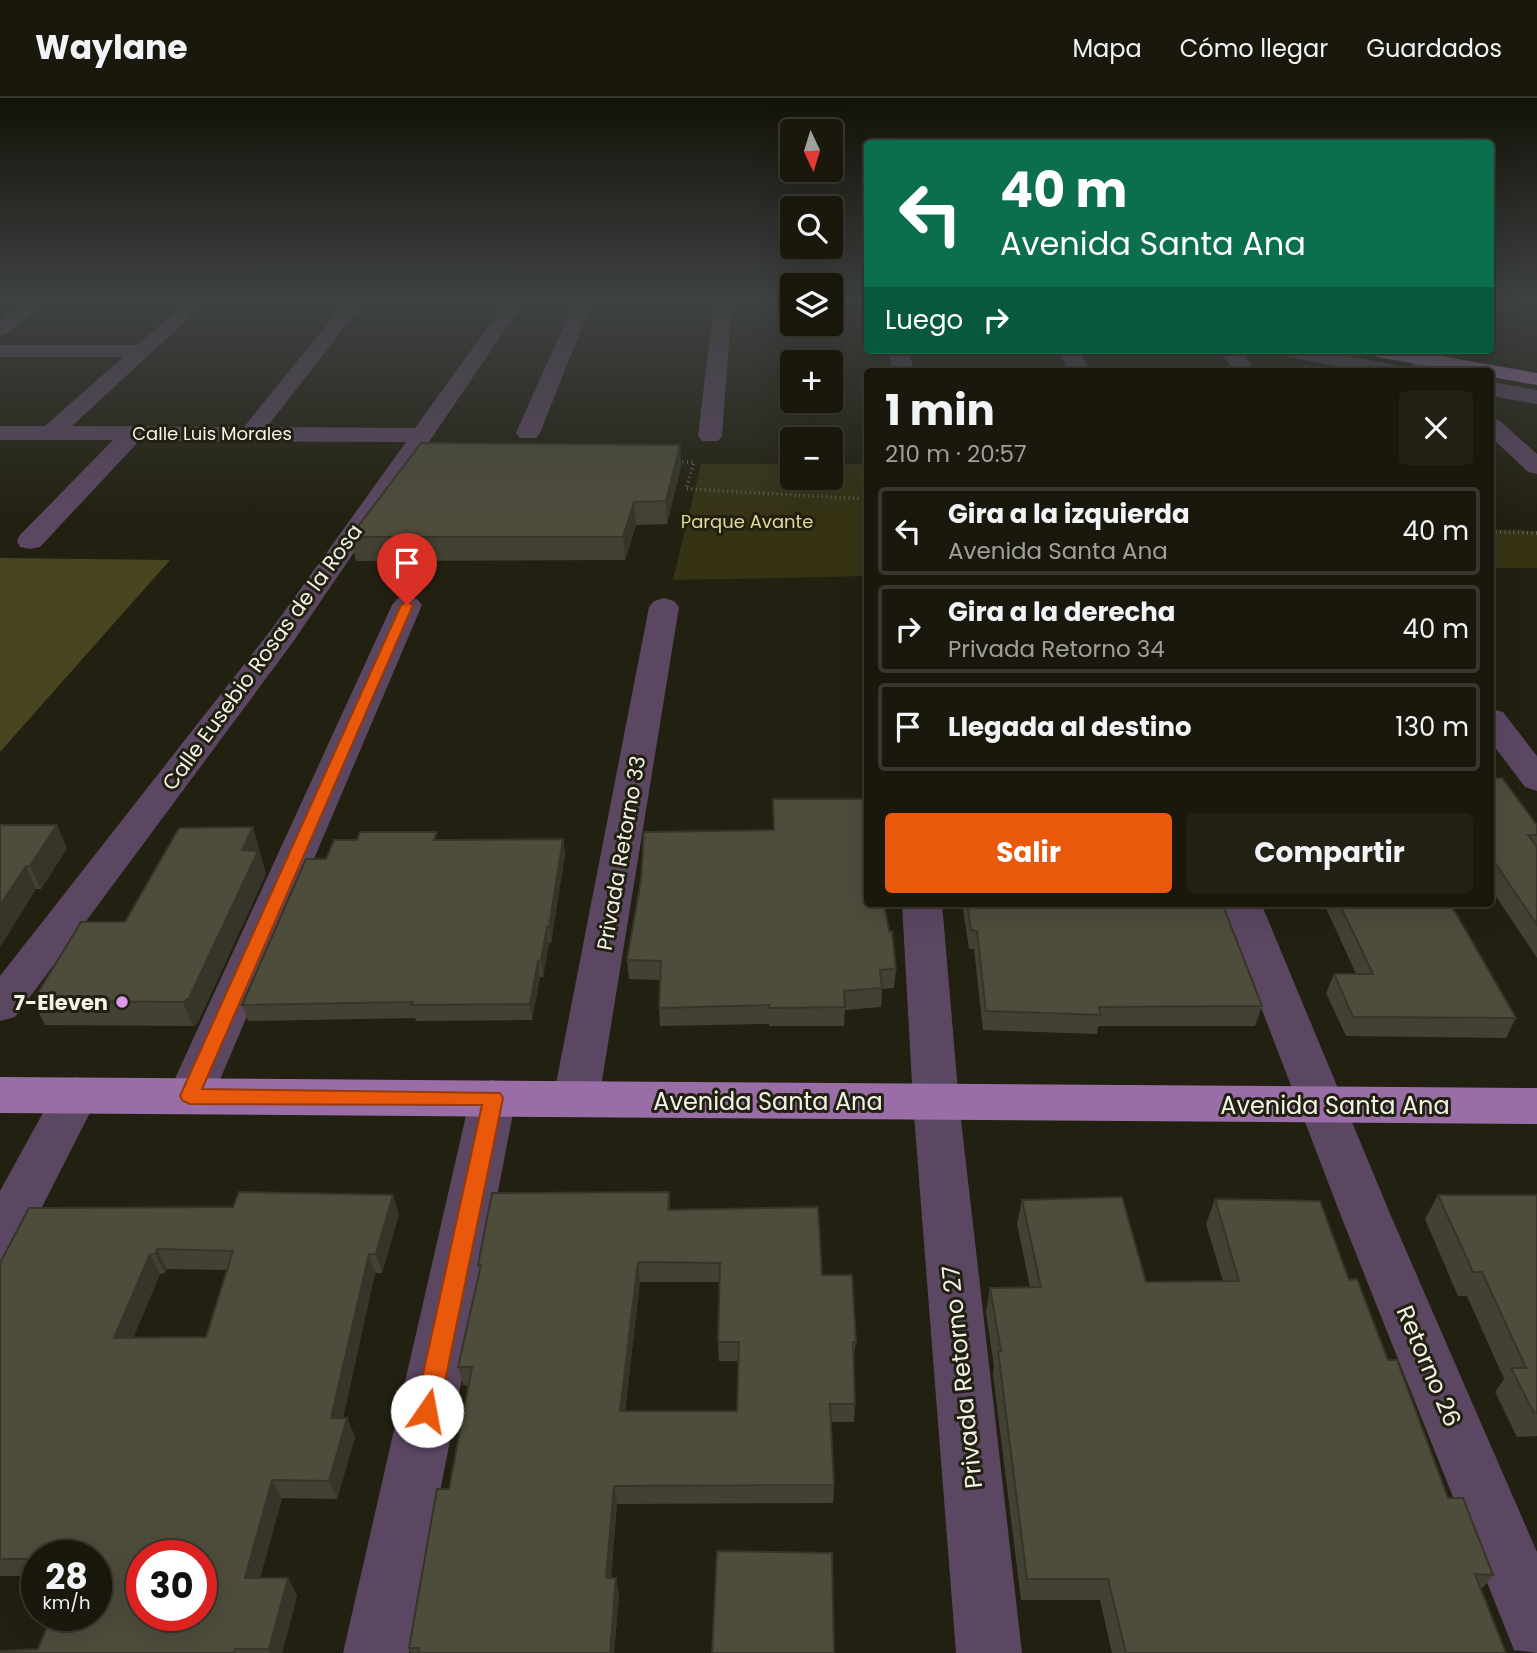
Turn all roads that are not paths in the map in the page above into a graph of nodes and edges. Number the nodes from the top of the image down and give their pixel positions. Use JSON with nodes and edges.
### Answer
{"nodes":[{"id":1,"x":115,"y":375,"type":"edge"},
{"id":2,"x":297,"y":375,"type":"edge"},
{"id":3,"x":465,"y":375,"type":"edge"},
{"id":4,"x":553,"y":375,"type":"edge"},
{"id":5,"x":716,"y":375,"type":"edge"},
{"id":6,"x":1510,"y":375,"type":"edge"},
{"id":7,"x":1537,"y":379,"type":"edge"},
{"id":8,"x":1494,"y":390,"type":"edge"},
{"id":9,"x":1537,"y":397,"type":"edge"},
{"id":10,"x":1494,"y":428,"type":"edge"},
{"id":11,"x":0,"y":432,"type":"edge"},
{"id":12,"x":52,"y":432,"type":"junction"},
{"id":13,"x":133,"y":433,"type":"junction"},
{"id":14,"x":251,"y":433,"type":"junction"},
{"id":15,"x":528,"y":433,"type":"dead end"},
{"id":16,"x":424,"y":435,"type":"junction"},
{"id":17,"x":710,"y":436,"type":"dead end"},
{"id":18,"x":1537,"y":467,"type":"edge"},
{"id":19,"x":30,"y":541,"type":"dead end"},
{"id":20,"x":407,"y":605,"type":"dead end"},
{"id":21,"x":664,"y":607,"type":"dead end"},
{"id":22,"x":1494,"y":723,"type":"edge"},
{"id":23,"x":1537,"y":780,"type":"edge"},
{"id":24,"x":922,"y":907,"type":"edge"},
{"id":25,"x":1243,"y":907,"type":"edge"},
{"id":26,"x":0,"y":1006,"type":"edge"},
{"id":27,"x":0,"y":1095,"type":"edge"},
{"id":28,"x":76,"y":1096,"type":"junction"},
{"id":29,"x":190,"y":1096,"type":"junction"},
{"id":30,"x":493,"y":1098,"type":"junction"},
{"id":31,"x":576,"y":1099,"type":"junction"},
{"id":32,"x":936,"y":1102,"type":"junction"},
{"id":33,"x":1321,"y":1104,"type":"junction"},
{"id":34,"x":1537,"y":1106,"type":"edge"},
{"id":35,"x":0,"y":1239,"type":"edge"},
{"id":36,"x":1537,"y":1627,"type":"edge"},
{"id":37,"x":376,"y":1653,"type":"edge"},
{"id":38,"x":989,"y":1653,"type":"edge"}],
"edges":[{"from":1,"to":12,"type":"street"},
{"from":2,"to":14,"type":"street"},
{"from":3,"to":16,"type":"street","name":"Calle Eusebio Rosas de la Rosa"},
{"from":4,"to":15,"type":"street"},
{"from":5,"to":17,"type":"street"},
{"from":6,"to":7,"type":"main road"},
{"from":8,"to":9,"type":"street"},
{"from":10,"to":18,"type":"street"},
{"from":11,"to":12,"type":"street","name":"Calle Luis Morales"},
{"from":12,"to":13,"type":"street","name":"Calle Luis Morales"},
{"from":13,"to":14,"type":"street","name":"Calle Luis Morales"},
{"from":13,"to":19,"type":"street"},
{"from":14,"to":16,"type":"street","name":"Calle Luis Morales"},
{"from":16,"to":26,"type":"street","name":"Calle Eusebio Rosas de la Rosa"},
{"from":20,"to":29,"type":"street"},
{"from":21,"to":31,"type":"street","name":"Privada Retorno 33"},
{"from":22,"to":23,"type":"street"},
{"from":24,"to":32,"type":"street","name":"Privada Retorno 27"},
{"from":25,"to":33,"type":"street","name":"Retorno 26"},
{"from":27,"to":28,"type":"main road","name":"Avenida Santa Ana"},
{"from":28,"to":29,"type":"main road","name":"Avenida Santa Ana"},
{"from":28,"to":35,"type":"street"},
{"from":29,"to":30,"type":"main road","name":"Avenida Santa Ana"},
{"from":30,"to":31,"type":"main road","name":"Avenida Santa Ana"},
{"from":30,"to":37,"type":"street"},
{"from":31,"to":32,"type":"main road","name":"Avenida Santa Ana"},
{"from":32,"to":33,"type":"main road","name":"Avenida Santa Ana"},
{"from":32,"to":38,"type":"street","name":"Privada Retorno 27"},
{"from":33,"to":34,"type":"main road","name":"Avenida Santa Ana"},
{"from":33,"to":36,"type":"street","name":"Retorno 26"}]}
